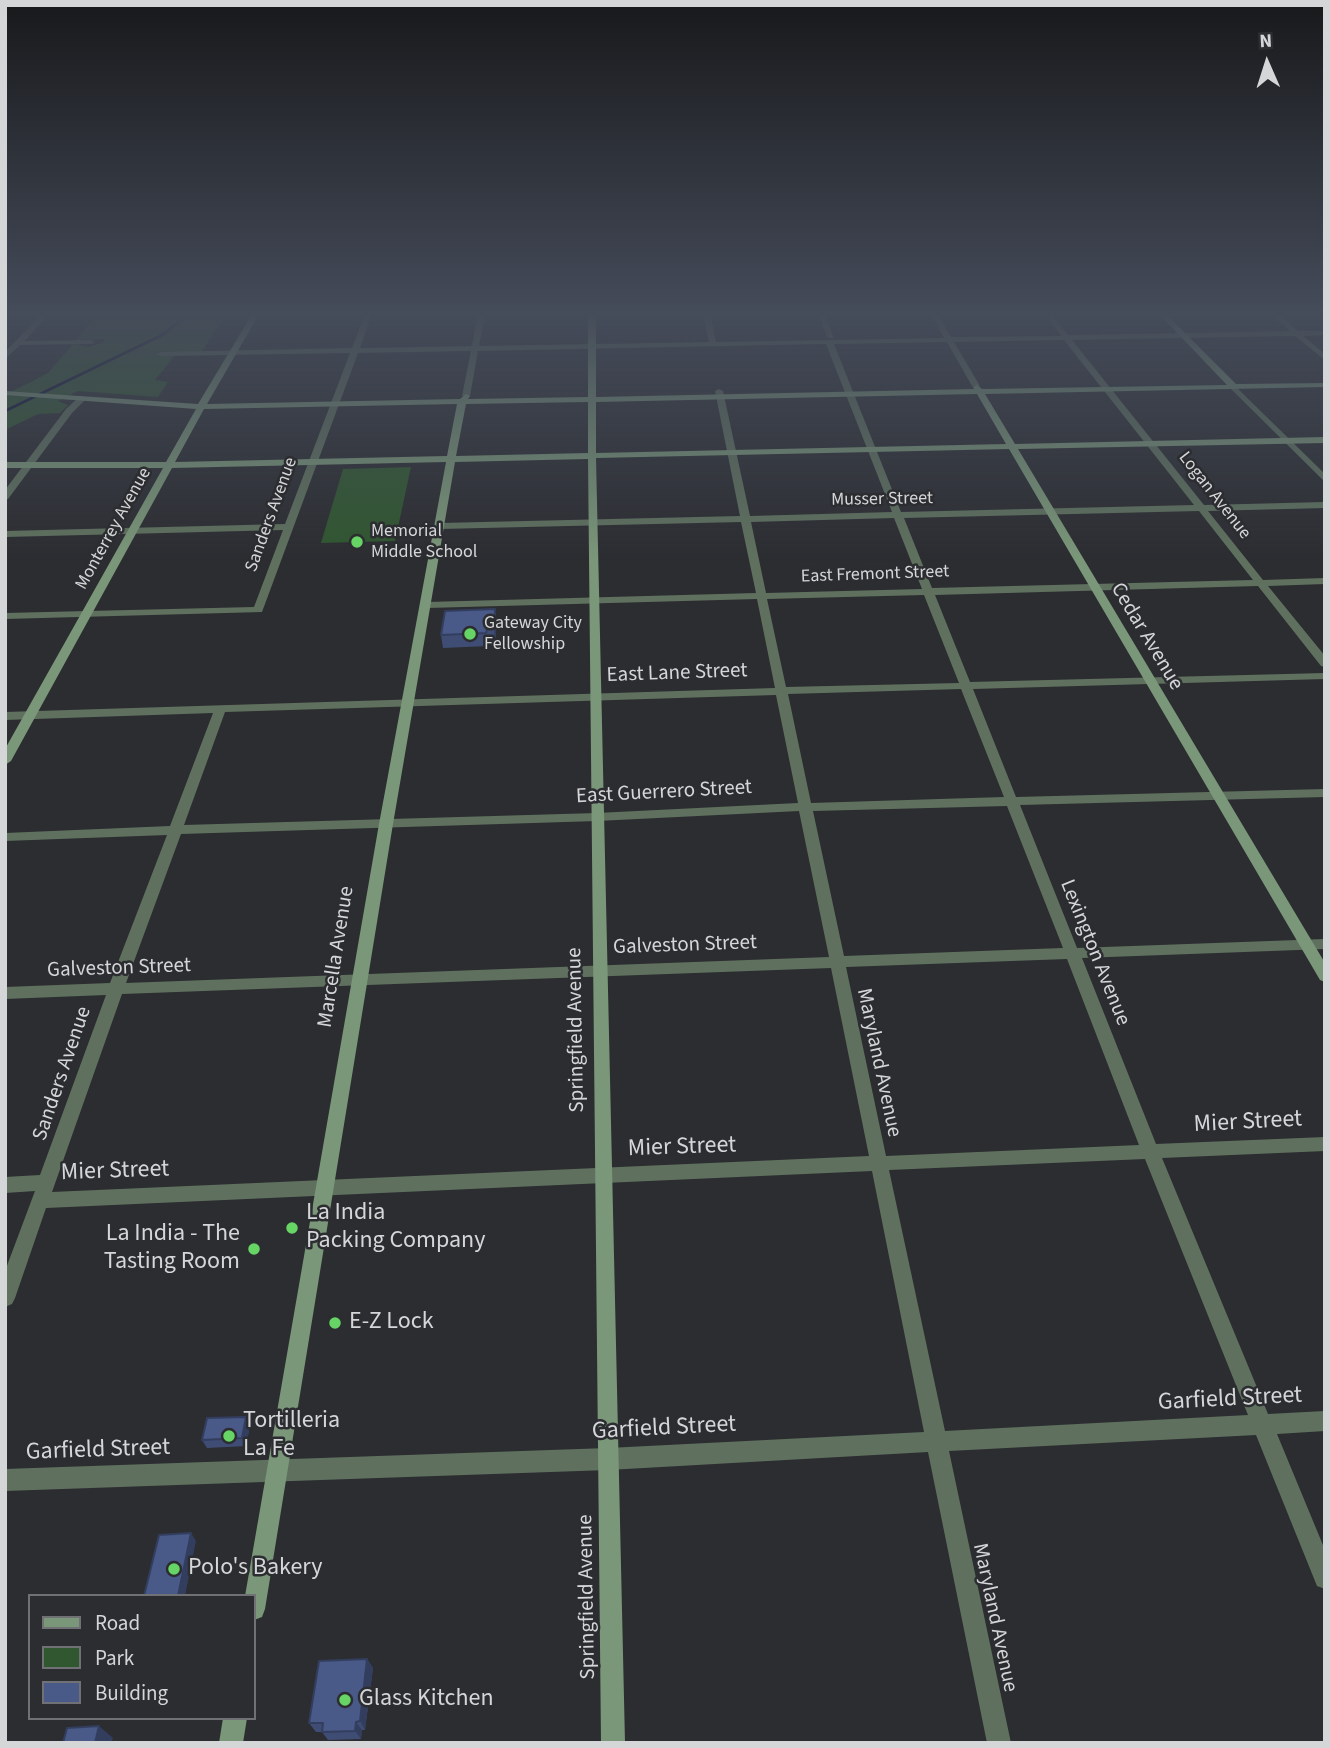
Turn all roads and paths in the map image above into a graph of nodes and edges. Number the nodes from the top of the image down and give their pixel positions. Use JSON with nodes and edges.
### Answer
{"nodes":[{"id":1,"x":78,"y":398,"type":"edge"},
{"id":2,"x":83,"y":398,"type":"junction"},
{"id":3,"x":206,"y":398,"type":"edge"},
{"id":4,"x":335,"y":398,"type":"edge"},
{"id":5,"x":524,"y":398,"type":"edge"},
{"id":6,"x":591,"y":398,"type":"edge"},
{"id":7,"x":720,"y":398,"type":"edge"},
{"id":8,"x":852,"y":398,"type":"edge"},
{"id":9,"x":984,"y":398,"type":"edge"},
{"id":10,"x":1114,"y":398,"type":"edge"},
{"id":11,"x":1245,"y":398,"type":"edge"},
{"id":12,"x":464,"y":399,"type":"junction"},
{"id":13,"x":334,"y":401,"type":"junction"},
{"id":14,"x":202,"y":404,"type":"junction"},
{"id":15,"x":1287,"y":440,"type":"junction"},
{"id":16,"x":1325,"y":440,"type":"edge"},
{"id":17,"x":1150,"y":444,"type":"junction"},
{"id":18,"x":1012,"y":447,"type":"junction"},
{"id":19,"x":872,"y":450,"type":"junction"},
{"id":20,"x":732,"y":453,"type":"junction"},
{"id":21,"x":591,"y":456,"type":"junction"},
{"id":22,"x":451,"y":459,"type":"junction"},
{"id":23,"x":312,"y":461,"type":"junction"},
{"id":24,"x":170,"y":464,"type":"junction"},
{"id":25,"x":5,"y":465,"type":"edge"},
{"id":26,"x":29,"y":466,"type":"junction"},
{"id":27,"x":1325,"y":479,"type":"edge"},
{"id":28,"x":5,"y":498,"type":"edge"},
{"id":29,"x":1325,"y":505,"type":"edge"},
{"id":30,"x":1201,"y":508,"type":"junction"},
{"id":31,"x":1050,"y":511,"type":"junction"},
{"id":32,"x":898,"y":515,"type":"junction"},
{"id":33,"x":745,"y":519,"type":"junction"},
{"id":34,"x":592,"y":523,"type":"junction"},
{"id":35,"x":440,"y":526,"type":"junction"},
{"id":36,"x":288,"y":527,"type":"junction"},
{"id":37,"x":133,"y":531,"type":"junction"},
{"id":38,"x":5,"y":534,"type":"edge"},
{"id":39,"x":1325,"y":581,"type":"edge"},
{"id":40,"x":1260,"y":583,"type":"junction"},
{"id":41,"x":1094,"y":587,"type":"junction"},
{"id":42,"x":928,"y":592,"type":"junction"},
{"id":43,"x":761,"y":596,"type":"junction"},
{"id":44,"x":594,"y":600,"type":"junction"},
{"id":45,"x":427,"y":605,"type":"junction"},
{"id":46,"x":86,"y":614,"type":"junction"},
{"id":47,"x":5,"y":617,"type":"edge"},
{"id":48,"x":1325,"y":664,"type":"edge"},
{"id":49,"x":1325,"y":676,"type":"edge"},
{"id":50,"x":1150,"y":681,"type":"junction"},
{"id":51,"x":965,"y":686,"type":"junction"},
{"id":52,"x":780,"y":691,"type":"junction"},
{"id":53,"x":595,"y":696,"type":"junction"},
{"id":54,"x":409,"y":702,"type":"junction"},
{"id":55,"x":221,"y":708,"type":"junction"},
{"id":56,"x":30,"y":715,"type":"junction"},
{"id":57,"x":5,"y":716,"type":"edge"},
{"id":58,"x":5,"y":761,"type":"edge"},
{"id":59,"x":1325,"y":793,"type":"edge"},
{"id":60,"x":1219,"y":797,"type":"junction"},
{"id":61,"x":1011,"y":802,"type":"junction"},
{"id":62,"x":804,"y":807,"type":"junction"},
{"id":63,"x":597,"y":817,"type":"junction"},
{"id":64,"x":386,"y":824,"type":"junction"},
{"id":65,"x":176,"y":831,"type":"junction"},
{"id":66,"x":5,"y":837,"type":"edge"},
{"id":67,"x":1306,"y":944,"type":"junction"},
{"id":68,"x":1325,"y":944,"type":"edge"},
{"id":69,"x":1071,"y":953,"type":"junction"},
{"id":70,"x":836,"y":961,"type":"junction"},
{"id":71,"x":599,"y":971,"type":"junction"},
{"id":72,"x":1325,"y":976,"type":"edge"},
{"id":73,"x":360,"y":982,"type":"junction"},
{"id":74,"x":116,"y":989,"type":"junction"},
{"id":75,"x":5,"y":993,"type":"edge"},
{"id":76,"x":1325,"y":1144,"type":"edge"},
{"id":77,"x":1151,"y":1152,"type":"junction"},
{"id":78,"x":878,"y":1164,"type":"junction"},
{"id":79,"x":603,"y":1176,"type":"junction"},
{"id":80,"x":47,"y":1182,"type":"junction"},
{"id":81,"x":5,"y":1185,"type":"edge"},
{"id":82,"x":326,"y":1188,"type":"junction"},
{"id":83,"x":41,"y":1200,"type":"junction"},
{"id":84,"x":5,"y":1298,"type":"edge"},
{"id":85,"x":1325,"y":1422,"type":"edge"},
{"id":86,"x":1262,"y":1425,"type":"junction"},
{"id":87,"x":935,"y":1442,"type":"junction"},
{"id":88,"x":608,"y":1459,"type":"junction"},
{"id":89,"x":277,"y":1473,"type":"junction"},
{"id":90,"x":5,"y":1480,"type":"edge"},
{"id":91,"x":1325,"y":1578,"type":"edge"},
{"id":92,"x":256,"y":1597,"type":"edge"},
{"id":93,"x":235,"y":1720,"type":"edge"},
{"id":94,"x":231,"y":1743,"type":"edge"},
{"id":95,"x":613,"y":1743,"type":"edge"},
{"id":96,"x":999,"y":1743,"type":"edge"}],
"edges":[{"from":1,"to":2,"type":"street"},
{"from":2,"to":14,"type":"street"},
{"from":2,"to":26,"type":"street"},
{"from":3,"to":14,"type":"street","name":"Monterrey Avenue"},
{"from":4,"to":13,"type":"street","name":"Sanders Avenue"},
{"from":5,"to":12,"type":"street"},
{"from":6,"to":21,"type":"street","name":"Springfield Avenue"},
{"from":7,"to":20,"type":"street","name":"Maryland Avenue"},
{"from":8,"to":19,"type":"street","name":"Lexington Avenue"},
{"from":9,"to":18,"type":"street","name":"Cedar Avenue"},
{"from":10,"to":17,"type":"street","name":"Logan Avenue"},
{"from":11,"to":15,"type":"street"},
{"from":12,"to":13,"type":"street"},
{"from":12,"to":22,"type":"street","name":"Marcella Avenue"},
{"from":13,"to":14,"type":"street"},
{"from":13,"to":23,"type":"street","name":"Sanders Avenue"},
{"from":14,"to":24,"type":"street","name":"Monterrey Avenue"},
{"from":15,"to":16,"type":"street"},
{"from":15,"to":17,"type":"street"},
{"from":15,"to":27,"type":"street"},
{"from":17,"to":18,"type":"street"},
{"from":17,"to":30,"type":"street","name":"Logan Avenue"},
{"from":18,"to":19,"type":"street"},
{"from":18,"to":31,"type":"street","name":"Cedar Avenue"},
{"from":19,"to":20,"type":"street"},
{"from":19,"to":32,"type":"street","name":"Lexington Avenue"},
{"from":20,"to":21,"type":"street"},
{"from":20,"to":33,"type":"street","name":"Maryland Avenue"},
{"from":21,"to":22,"type":"street"},
{"from":21,"to":34,"type":"street","name":"Springfield Avenue"},
{"from":22,"to":23,"type":"street"},
{"from":22,"to":35,"type":"street","name":"Marcella Avenue"},
{"from":23,"to":24,"type":"street"},
{"from":23,"to":36,"type":"street","name":"Sanders Avenue"},
{"from":24,"to":26,"type":"street"},
{"from":24,"to":37,"type":"street","name":"Monterrey Avenue"},
{"from":25,"to":26,"type":"street"},
{"from":26,"to":28,"type":"street"},
{"from":29,"to":30,"type":"street","name":"Musser Street"},
{"from":30,"to":31,"type":"street","name":"Musser Street"},
{"from":30,"to":40,"type":"street","name":"Logan Avenue"},
{"from":31,"to":32,"type":"street","name":"Musser Street"},
{"from":31,"to":41,"type":"street","name":"Cedar Avenue"},
{"from":32,"to":33,"type":"street","name":"Musser Street"},
{"from":32,"to":42,"type":"street","name":"Lexington Avenue"},
{"from":33,"to":34,"type":"street","name":"Musser Street"},
{"from":33,"to":43,"type":"street","name":"Maryland Avenue"},
{"from":34,"to":35,"type":"street","name":"Musser Street"},
{"from":34,"to":44,"type":"street","name":"Springfield Avenue"},
{"from":35,"to":45,"type":"street","name":"Marcella Avenue"},
{"from":36,"to":37,"type":"street"},
{"from":36,"to":46,"type":"street","name":"Sanders Avenue"},
{"from":37,"to":38,"type":"street"},
{"from":37,"to":46,"type":"street","name":"Monterrey Avenue"},
{"from":39,"to":40,"type":"street","name":"East Fremont Street"},
{"from":40,"to":41,"type":"street","name":"East Fremont Street"},
{"from":40,"to":48,"type":"street","name":"Logan Avenue"},
{"from":41,"to":42,"type":"street","name":"East Fremont Street"},
{"from":41,"to":50,"type":"street","name":"Cedar Avenue"},
{"from":42,"to":43,"type":"street","name":"East Fremont Street"},
{"from":42,"to":51,"type":"street","name":"Lexington Avenue"},
{"from":43,"to":44,"type":"street","name":"East Fremont Street"},
{"from":43,"to":52,"type":"street","name":"Maryland Avenue"},
{"from":44,"to":45,"type":"street","name":"East Fremont Street"},
{"from":44,"to":53,"type":"street","name":"Springfield Avenue"},
{"from":45,"to":54,"type":"street","name":"Marcella Avenue"},
{"from":46,"to":47,"type":"street"},
{"from":46,"to":56,"type":"street","name":"Monterrey Avenue"},
{"from":49,"to":50,"type":"street","name":"East Lane Street"},
{"from":50,"to":51,"type":"street","name":"East Lane Street"},
{"from":50,"to":60,"type":"street","name":"Cedar Avenue"},
{"from":51,"to":52,"type":"street","name":"East Lane Street"},
{"from":51,"to":61,"type":"street","name":"Lexington Avenue"},
{"from":52,"to":53,"type":"street","name":"East Lane Street"},
{"from":52,"to":62,"type":"street","name":"Maryland Avenue"},
{"from":53,"to":54,"type":"street","name":"East Lane Street"},
{"from":53,"to":63,"type":"street","name":"Springfield Avenue"},
{"from":54,"to":55,"type":"street","name":"East Lane Street"},
{"from":54,"to":64,"type":"street","name":"Marcella Avenue"},
{"from":55,"to":56,"type":"street","name":"East Lane Street"},
{"from":55,"to":65,"type":"street","name":"Sanders Avenue"},
{"from":56,"to":57,"type":"street","name":"East Lane Street"},
{"from":56,"to":58,"type":"street","name":"Monterrey Avenue"},
{"from":59,"to":60,"type":"street","name":"East Guerrero Street"},
{"from":60,"to":61,"type":"street","name":"East Guerrero Street"},
{"from":60,"to":67,"type":"street","name":"Cedar Avenue"},
{"from":61,"to":62,"type":"street","name":"East Guerrero Street"},
{"from":61,"to":69,"type":"street","name":"Lexington Avenue"},
{"from":62,"to":63,"type":"street","name":"East Guerrero Street"},
{"from":62,"to":70,"type":"street","name":"Maryland Avenue"},
{"from":63,"to":64,"type":"street","name":"East Guerrero Street"},
{"from":63,"to":71,"type":"street","name":"Springfield Avenue"},
{"from":64,"to":65,"type":"street","name":"East Guerrero Street"},
{"from":64,"to":73,"type":"street","name":"Marcella Avenue"},
{"from":65,"to":66,"type":"street","name":"East Guerrero Street"},
{"from":65,"to":74,"type":"street","name":"Sanders Avenue"},
{"from":67,"to":68,"type":"street","name":"Galveston Street"},
{"from":67,"to":69,"type":"street","name":"Galveston Street"},
{"from":67,"to":72,"type":"street","name":"Cedar Avenue"},
{"from":69,"to":70,"type":"street","name":"Galveston Street"},
{"from":69,"to":77,"type":"street","name":"Lexington Avenue"},
{"from":70,"to":71,"type":"street","name":"Galveston Street"},
{"from":70,"to":78,"type":"street","name":"Maryland Avenue"},
{"from":71,"to":73,"type":"street","name":"Galveston Street"},
{"from":71,"to":79,"type":"street","name":"Springfield Avenue"},
{"from":73,"to":74,"type":"street","name":"Galveston Street"},
{"from":73,"to":82,"type":"street","name":"Marcella Avenue"},
{"from":74,"to":75,"type":"street","name":"Galveston Street"},
{"from":74,"to":80,"type":"street","name":"Sanders Avenue"},
{"from":76,"to":77,"type":"street","name":"Mier Street"},
{"from":77,"to":78,"type":"street","name":"Mier Street"},
{"from":77,"to":86,"type":"street","name":"Lexington Avenue"},
{"from":78,"to":79,"type":"street","name":"Mier Street"},
{"from":78,"to":87,"type":"street","name":"Maryland Avenue"},
{"from":79,"to":82,"type":"street","name":"Mier Street"},
{"from":79,"to":88,"type":"street","name":"Springfield Avenue"},
{"from":80,"to":81,"type":"street","name":"Mier Street"},
{"from":80,"to":83,"type":"street","name":"Sanders Avenue"},
{"from":82,"to":83,"type":"street","name":"Mier Street"},
{"from":82,"to":89,"type":"street","name":"Marcella Avenue"},
{"from":83,"to":84,"type":"street","name":"Sanders Avenue"},
{"from":85,"to":86,"type":"street","name":"Garfield Street"},
{"from":86,"to":87,"type":"street","name":"Garfield Street"},
{"from":86,"to":91,"type":"street","name":"Lexington Avenue"},
{"from":87,"to":88,"type":"street","name":"Garfield Street"},
{"from":87,"to":96,"type":"street","name":"Maryland Avenue"},
{"from":88,"to":89,"type":"street","name":"Garfield Street"},
{"from":88,"to":95,"type":"street","name":"Springfield Avenue"},
{"from":89,"to":90,"type":"street","name":"Garfield Street"},
{"from":89,"to":92,"type":"street","name":"Marcella Avenue"},
{"from":93,"to":94,"type":"street"}]}
